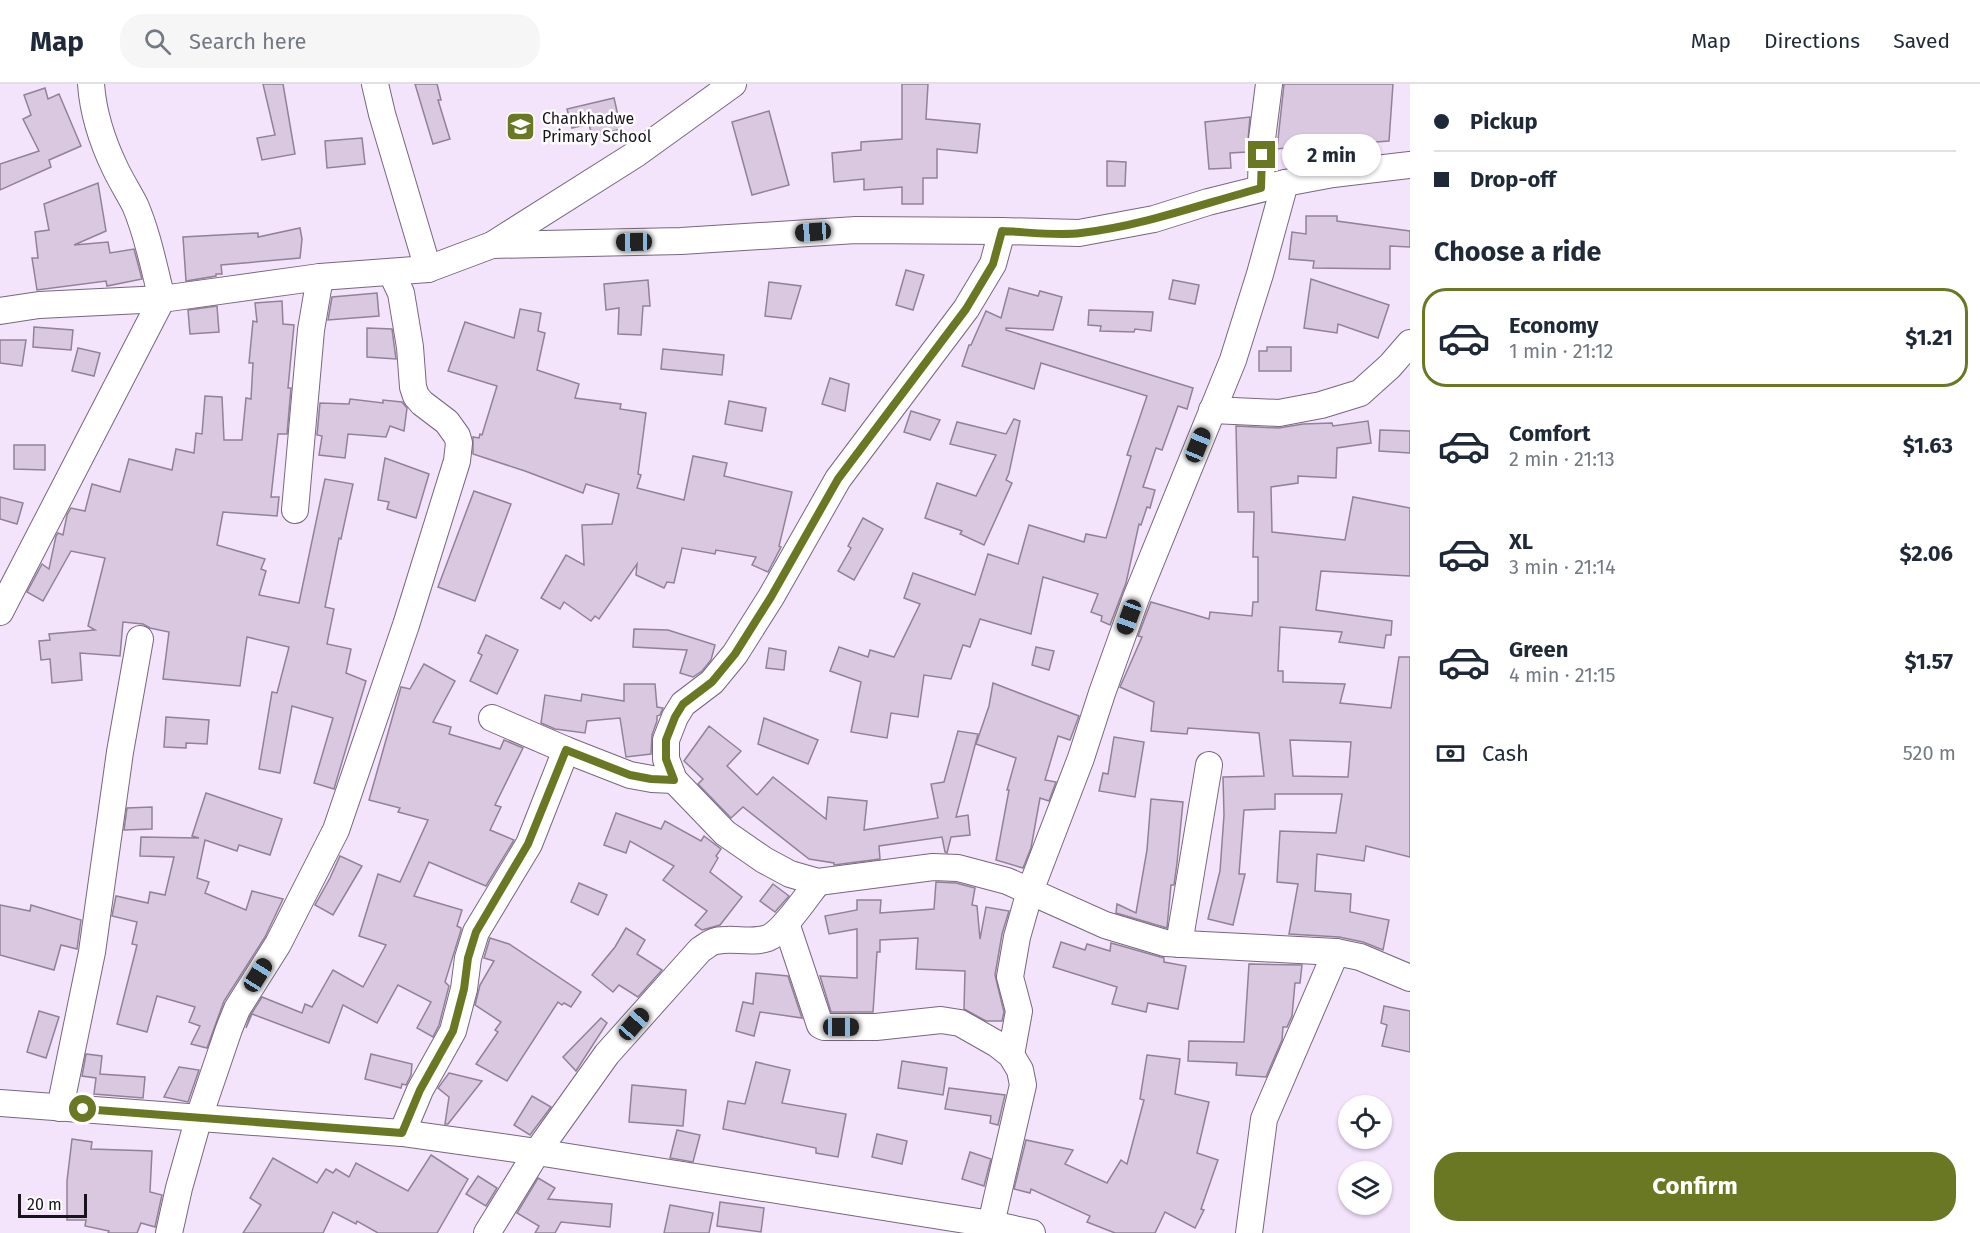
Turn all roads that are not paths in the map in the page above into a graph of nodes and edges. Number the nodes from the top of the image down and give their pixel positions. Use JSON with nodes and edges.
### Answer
{"nodes":[{"id":1,"x":91,"y":84,"type":"edge"},
{"id":2,"x":375,"y":84,"type":"edge"},
{"id":3,"x":733,"y":84,"type":"edge"},
{"id":4,"x":1269,"y":84,"type":"edge"},
{"id":5,"x":1409,"y":167,"type":"edge"},
{"id":6,"x":1273,"y":185,"type":"junction"},
{"id":7,"x":1002,"y":231,"type":"junction"},
{"id":8,"x":492,"y":245,"type":"junction"},
{"id":9,"x":428,"y":269,"type":"junction"},
{"id":10,"x":391,"y":272,"type":"junction"},
{"id":11,"x":320,"y":278,"type":"junction"},
{"id":12,"x":162,"y":299,"type":"junction"},
{"id":13,"x":0,"y":311,"type":"edge"},
{"id":14,"x":1410,"y":343,"type":"edge"},
{"id":15,"x":1212,"y":410,"type":"junction"},
{"id":16,"x":295,"y":510,"type":"dead end"},
{"id":17,"x":0,"y":612,"type":"edge"},
{"id":18,"x":140,"y":639,"type":"dead end"},
{"id":19,"x":492,"y":718,"type":"dead end"},
{"id":20,"x":566,"y":750,"type":"junction"},
{"id":21,"x":1209,"y":765,"type":"dead end"},
{"id":22,"x":674,"y":780,"type":"junction"},
{"id":23,"x":818,"y":882,"type":"junction"},
{"id":24,"x":1030,"y":891,"type":"junction"},
{"id":25,"x":786,"y":923,"type":"junction"},
{"id":26,"x":1179,"y":945,"type":"junction"},
{"id":27,"x":1336,"y":952,"type":"junction"},
{"id":28,"x":1410,"y":978,"type":"edge"},
{"id":29,"x":1011,"y":1055,"type":"junction"},
{"id":30,"x":0,"y":1103,"type":"edge"},
{"id":31,"x":60,"y":1108,"type":"junction"},
{"id":32,"x":199,"y":1117,"type":"junction"},
{"id":33,"x":402,"y":1133,"type":"junction"},
{"id":34,"x":537,"y":1152,"type":"junction"},
{"id":35,"x":991,"y":1224,"type":"junction"},
{"id":36,"x":169,"y":1233,"type":"edge"},
{"id":37,"x":487,"y":1233,"type":"edge"},
{"id":38,"x":1032,"y":1233,"type":"edge"},
{"id":39,"x":1249,"y":1233,"type":"edge"}],
"edges":[{"from":1,"to":12,"type":"street"},
{"from":2,"to":9,"type":"street"},
{"from":3,"to":8,"type":"street"},
{"from":4,"to":6,"type":"street"},
{"from":5,"to":6,"type":"street"},
{"from":6,"to":7,"type":"street"},
{"from":6,"to":15,"type":"street"},
{"from":7,"to":8,"type":"street"},
{"from":7,"to":22,"type":"street"},
{"from":8,"to":9,"type":"street"},
{"from":9,"to":10,"type":"street"},
{"from":10,"to":11,"type":"street"},
{"from":10,"to":32,"type":"street"},
{"from":11,"to":12,"type":"street"},
{"from":11,"to":16,"type":"street"},
{"from":12,"to":13,"type":"street"},
{"from":12,"to":17,"type":"street"},
{"from":14,"to":15,"type":"street"},
{"from":15,"to":24,"type":"street"},
{"from":18,"to":31,"type":"street"},
{"from":19,"to":20,"type":"street"},
{"from":20,"to":22,"type":"street"},
{"from":20,"to":33,"type":"street"},
{"from":21,"to":26,"type":"street"},
{"from":22,"to":23,"type":"street"},
{"from":23,"to":24,"type":"street"},
{"from":23,"to":25,"type":"street"},
{"from":24,"to":26,"type":"street"},
{"from":24,"to":29,"type":"street"},
{"from":25,"to":29,"type":"street"},
{"from":25,"to":34,"type":"street"},
{"from":26,"to":27,"type":"street"},
{"from":27,"to":28,"type":"street"},
{"from":27,"to":39,"type":"street"},
{"from":29,"to":35,"type":"street"},
{"from":30,"to":31,"type":"street"},
{"from":31,"to":32,"type":"street"},
{"from":32,"to":33,"type":"street"},
{"from":32,"to":36,"type":"street"},
{"from":33,"to":34,"type":"street"},
{"from":34,"to":35,"type":"street"},
{"from":34,"to":37,"type":"street"},
{"from":35,"to":38,"type":"street"}]}
